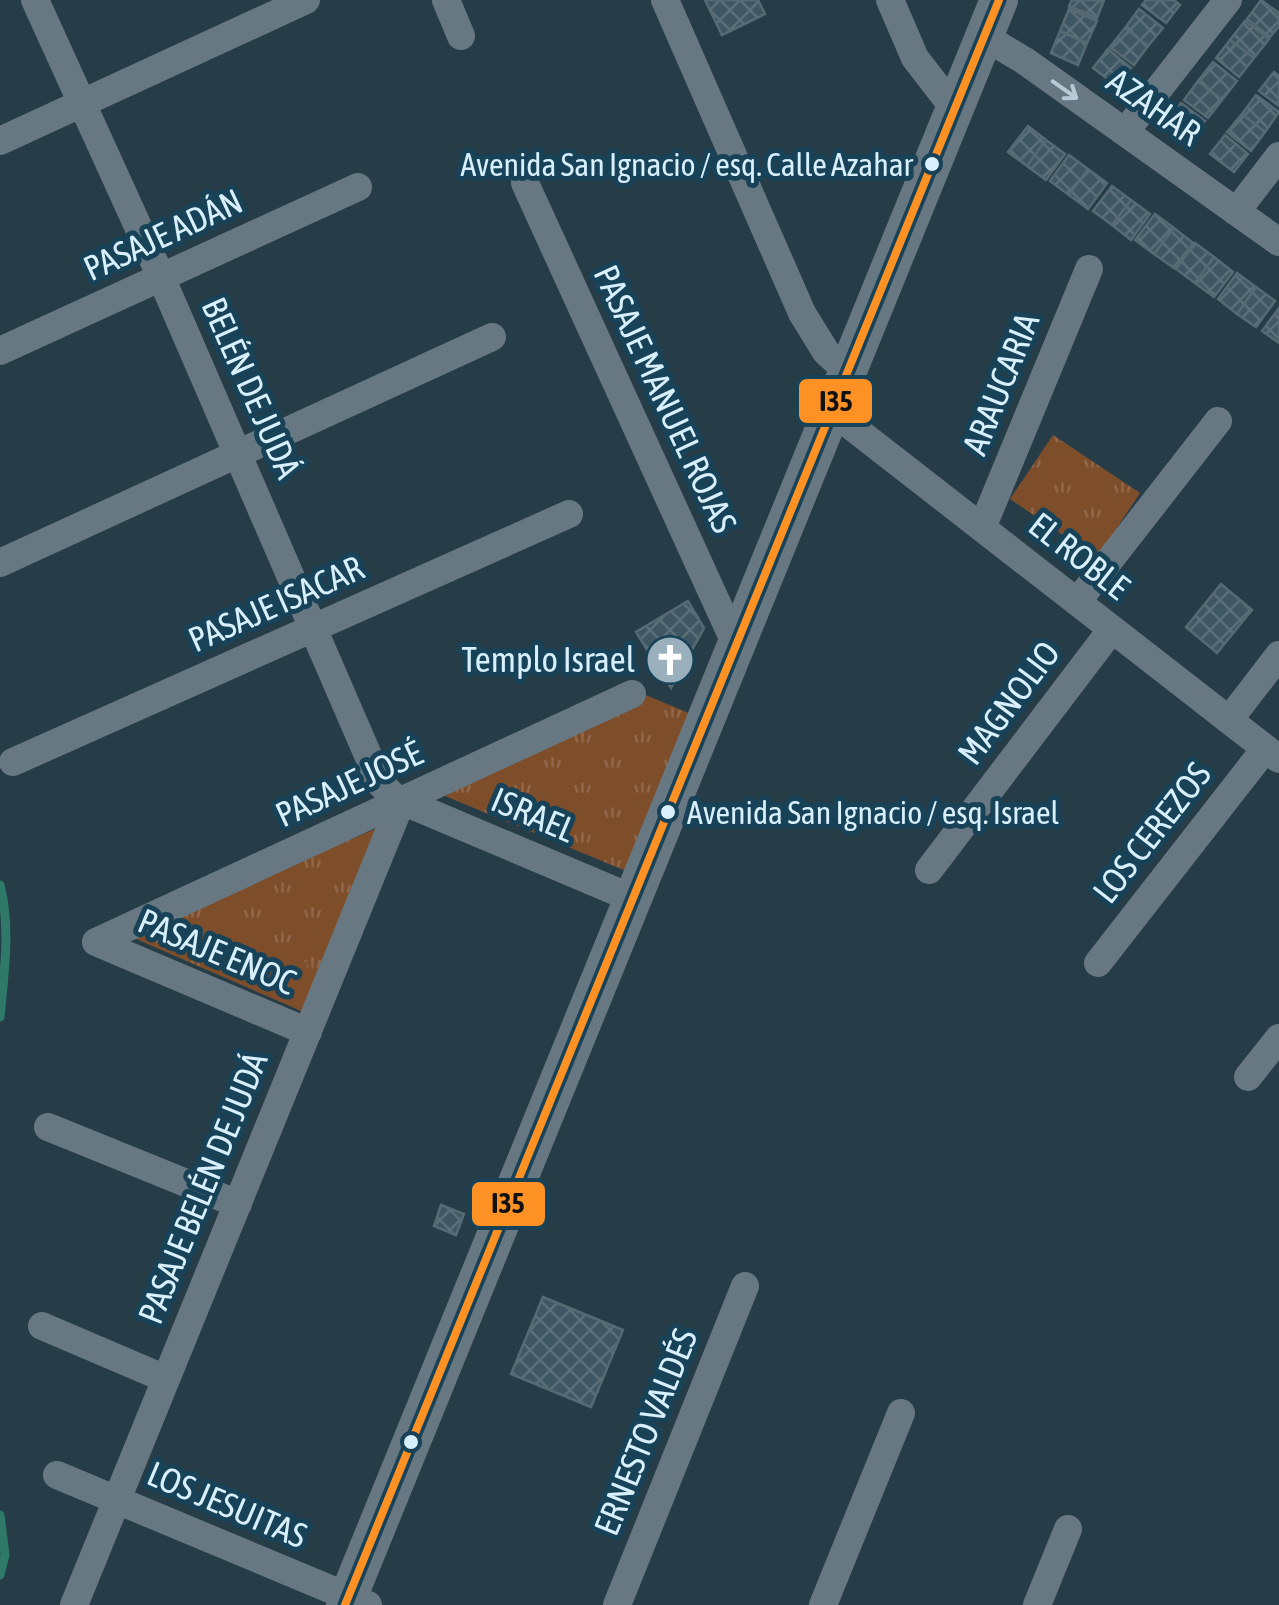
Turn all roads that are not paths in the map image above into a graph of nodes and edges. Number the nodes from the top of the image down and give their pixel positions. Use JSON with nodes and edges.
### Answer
{"nodes":[{"id":1,"x":35,"y":0,"type":"edge"},
{"id":2,"x":306,"y":0,"type":"edge"},
{"id":3,"x":446,"y":0,"type":"edge"},
{"id":4,"x":665,"y":0,"type":"edge"},
{"id":5,"x":890,"y":0,"type":"edge"},
{"id":6,"x":999,"y":0,"type":"edge"},
{"id":7,"x":1228,"y":0,"type":"edge"},
{"id":8,"x":462,"y":36,"type":"dead end"},
{"id":9,"x":984,"y":36,"type":"junction"},
{"id":10,"x":82,"y":104,"type":"junction"},
{"id":11,"x":956,"y":112,"type":"junction"},
{"id":12,"x":1124,"y":132,"type":"junction"},
{"id":13,"x":0,"y":141,"type":"edge"},
{"id":14,"x":1279,"y":156,"type":"edge"},
{"id":15,"x":525,"y":183,"type":"dead end"},
{"id":16,"x":358,"y":188,"type":"dead end"},
{"id":17,"x":1236,"y":212,"type":"junction"},
{"id":18,"x":1279,"y":242,"type":"edge"},
{"id":19,"x":1090,"y":269,"type":"dead end"},
{"id":20,"x":161,"y":276,"type":"junction"},
{"id":21,"x":492,"y":337,"type":"dead end"},
{"id":22,"x":0,"y":351,"type":"edge"},
{"id":23,"x":849,"y":374,"type":"junction"},
{"id":24,"x":833,"y":412,"type":"junction"},
{"id":25,"x":1218,"y":421,"type":"dead end"},
{"id":26,"x":238,"y":454,"type":"junction"},
{"id":27,"x":569,"y":514,"type":"dead end"},
{"id":28,"x":982,"y":528,"type":"junction"},
{"id":29,"x":0,"y":563,"type":"edge"},
{"id":30,"x":1077,"y":602,"type":"junction"},
{"id":31,"x":314,"y":628,"type":"junction"},
{"id":32,"x":1112,"y":629,"type":"junction"},
{"id":33,"x":737,"y":647,"type":"junction"},
{"id":34,"x":1279,"y":655,"type":"edge"},
{"id":35,"x":632,"y":694,"type":"dead end"},
{"id":36,"x":1229,"y":720,"type":"junction"},
{"id":37,"x":1272,"y":754,"type":"edge"},
{"id":38,"x":13,"y":762,"type":"dead end"},
{"id":39,"x":402,"y":800,"type":"junction"},
{"id":40,"x":929,"y":870,"type":"dead end"},
{"id":41,"x":634,"y":899,"type":"junction"},
{"id":42,"x":96,"y":942,"type":"joint"},
{"id":43,"x":1098,"y":963,"type":"dead end"},
{"id":44,"x":308,"y":1032,"type":"junction"},
{"id":45,"x":1279,"y":1038,"type":"edge"},
{"id":46,"x":1248,"y":1077,"type":"dead end"},
{"id":47,"x":48,"y":1126,"type":"dead end"},
{"id":48,"x":238,"y":1204,"type":"junction"},
{"id":49,"x":745,"y":1286,"type":"dead end"},
{"id":50,"x":42,"y":1326,"type":"dead end"},
{"id":51,"x":166,"y":1380,"type":"junction"},
{"id":52,"x":901,"y":1414,"type":"dead end"},
{"id":53,"x":57,"y":1475,"type":"dead end"},
{"id":54,"x":117,"y":1500,"type":"junction"},
{"id":55,"x":1068,"y":1529,"type":"dead end"},
{"id":56,"x":354,"y":1602,"type":"edge"},
{"id":57,"x":74,"y":1605,"type":"edge"},
{"id":58,"x":616,"y":1605,"type":"edge"},
{"id":59,"x":823,"y":1605,"type":"edge"},
{"id":60,"x":1037,"y":1605,"type":"edge"}],
"edges":[{"from":1,"to":10,"type":"street","name":"BELÉN DE JUDÁ"},
{"from":2,"to":10,"type":"street"},
{"from":3,"to":8,"type":"street"},
{"from":4,"to":23,"type":"street"},
{"from":5,"to":11,"type":"street"},
{"from":6,"to":9,"type":"main road"},
{"from":7,"to":12,"type":"street"},
{"from":9,"to":11,"type":"main road"},
{"from":9,"to":12,"type":"street","name":"AZAHAR","one_way":true},
{"from":10,"to":13,"type":"street"},
{"from":10,"to":20,"type":"street","name":"BELÉN DE JUDÁ"},
{"from":11,"to":23,"type":"main road"},
{"from":12,"to":17,"type":"street","name":"AZAHAR"},
{"from":14,"to":17,"type":"street"},
{"from":15,"to":33,"type":"street","name":"PASAJE MANUEL ROJAS"},
{"from":16,"to":20,"type":"street","name":"PASAJE ADÁN"},
{"from":17,"to":18,"type":"street","name":"AZAHAR"},
{"from":19,"to":28,"type":"street","name":"ARAUCARIA"},
{"from":20,"to":22,"type":"street","name":"PASAJE ADÁN"},
{"from":20,"to":26,"type":"street","name":"BELÉN DE JUDÁ"},
{"from":21,"to":26,"type":"street"},
{"from":23,"to":24,"type":"main road"},
{"from":24,"to":28,"type":"street","name":"EL ROBLE"},
{"from":24,"to":33,"type":"main road"},
{"from":25,"to":30,"type":"street"},
{"from":26,"to":29,"type":"street"},
{"from":26,"to":31,"type":"street","name":"BELÉN DE JUDÁ"},
{"from":27,"to":31,"type":"street","name":"PASAJE ISACAR"},
{"from":28,"to":30,"type":"street","name":"EL ROBLE"},
{"from":30,"to":32,"type":"street","name":"EL ROBLE"},
{"from":31,"to":38,"type":"street","name":"PASAJE ISACAR"},
{"from":31,"to":39,"type":"street","name":"BELÉN DE JUDÁ"},
{"from":32,"to":36,"type":"street","name":"EL ROBLE"},
{"from":32,"to":40,"type":"street","name":"MAGNOLIO"},
{"from":33,"to":41,"type":"main road"},
{"from":34,"to":36,"type":"street"},
{"from":35,"to":39,"type":"street","name":"PASAJE JOSÉ"},
{"from":36,"to":37,"type":"street","name":"EL ROBLE"},
{"from":37,"to":43,"type":"street","name":"LOS CEREZOS"},
{"from":39,"to":41,"type":"street","name":"ISRAEL"},
{"from":39,"to":42,"type":"street","name":"PASAJE JOSÉ"},
{"from":39,"to":44,"type":"street","name":"PASAJE BELÉN DE JUDÁ"},
{"from":41,"to":56,"type":"main road"},
{"from":42,"to":44,"type":"street","name":"PASAJE ENOC"},
{"from":44,"to":48,"type":"street","name":"PASAJE BELÉN DE JUDÁ"},
{"from":45,"to":46,"type":"street"},
{"from":47,"to":48,"type":"street"},
{"from":48,"to":51,"type":"street","name":"PASAJE BELÉN DE JUDÁ"},
{"from":49,"to":58,"type":"street","name":"ERNESTO VALDÉS"},
{"from":50,"to":51,"type":"street"},
{"from":51,"to":54,"type":"street","name":"PASAJE BELÉN DE JUDÁ"},
{"from":52,"to":59,"type":"street"},
{"from":53,"to":54,"type":"street","name":"LOS JESUITAS"},
{"from":54,"to":56,"type":"street","name":"LOS JESUITAS"},
{"from":54,"to":57,"type":"street","name":"PASAJE BELÉN DE JUDÁ"},
{"from":55,"to":60,"type":"street"}]}
